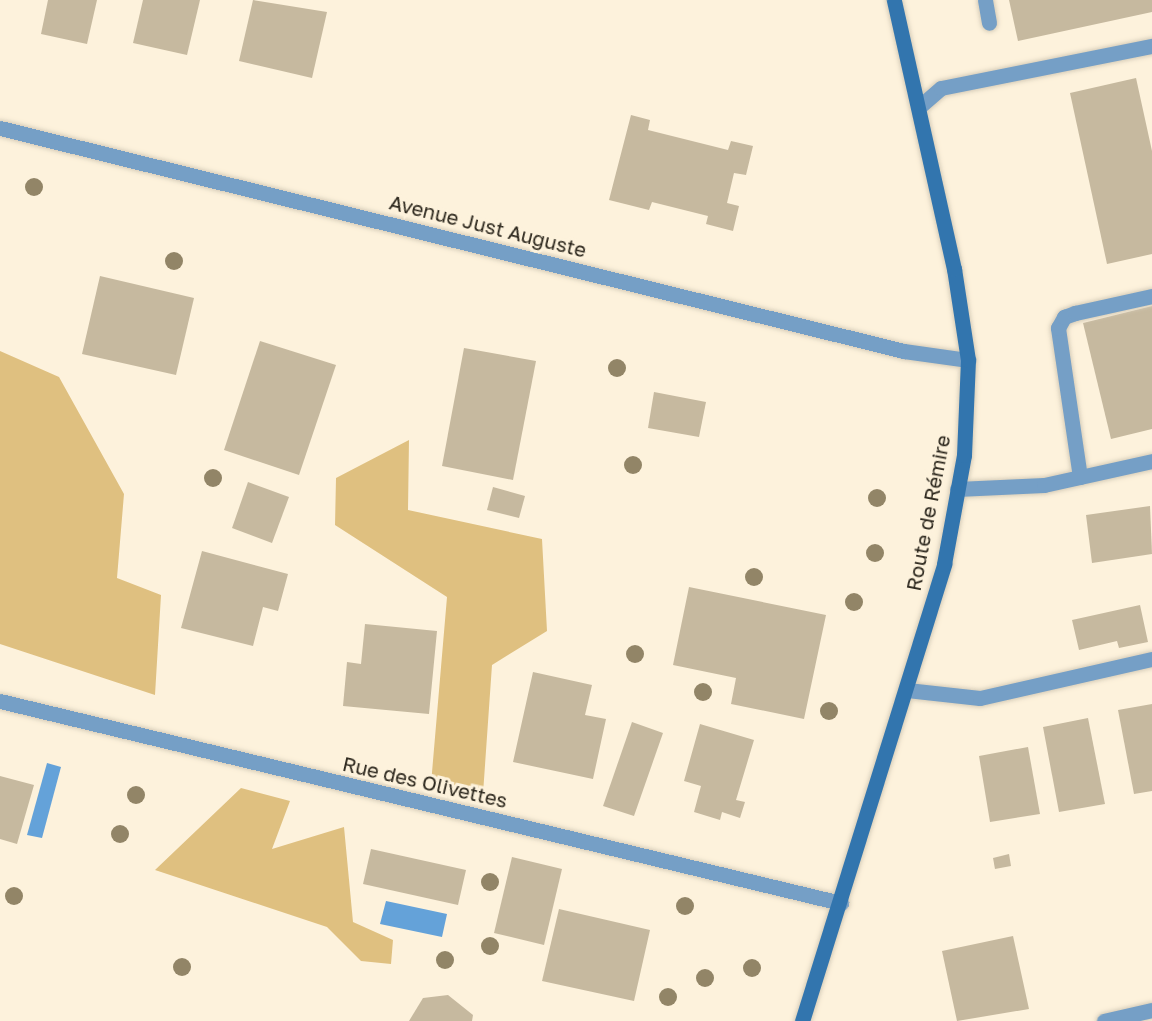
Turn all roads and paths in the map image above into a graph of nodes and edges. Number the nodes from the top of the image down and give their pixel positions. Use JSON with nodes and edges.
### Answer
{"nodes":[{"id":1,"x":894,"y":0,"type":"edge"},
{"id":2,"x":985,"y":0,"type":"edge"},
{"id":3,"x":989,"y":23,"type":"dead end"},
{"id":4,"x":1152,"y":45,"type":"edge"},
{"id":5,"x":919,"y":107,"type":"junction"},
{"id":6,"x":0,"y":128,"type":"edge"},
{"id":7,"x":1152,"y":296,"type":"edge"},
{"id":8,"x":968,"y":360,"type":"junction"},
{"id":9,"x":1152,"y":461,"type":"edge"},
{"id":10,"x":1080,"y":477,"type":"junction"},
{"id":11,"x":957,"y":489,"type":"junction"},
{"id":12,"x":1152,"y":659,"type":"edge"},
{"id":13,"x":907,"y":690,"type":"junction"},
{"id":14,"x":0,"y":701,"type":"edge"},
{"id":15,"x":841,"y":903,"type":"junction"},
{"id":16,"x":1152,"y":1010,"type":"edge"},
{"id":17,"x":802,"y":1021,"type":"edge"},
{"id":18,"x":1104,"y":1021,"type":"edge"}],
"edges":[{"from":1,"to":5,"type":"main road","name":"Route de Rémire"},
{"from":2,"to":3,"type":"street"},
{"from":4,"to":5,"type":"street"},
{"from":5,"to":8,"type":"main road","name":"Route de Rémire"},
{"from":6,"to":8,"type":"street","name":"Avenue Just Auguste"},
{"from":7,"to":10,"type":"street"},
{"from":8,"to":11,"type":"main road","name":"Route de Rémire"},
{"from":9,"to":10,"type":"street"},
{"from":10,"to":11,"type":"street"},
{"from":11,"to":13,"type":"main road","name":"Route de Rémire"},
{"from":12,"to":13,"type":"street"},
{"from":13,"to":15,"type":"main road","name":"Route de Rémire"},
{"from":14,"to":15,"type":"street","name":"Rue des Olivettes"},
{"from":15,"to":17,"type":"main road","name":"Route de Rémire"},
{"from":16,"to":18,"type":"street"}]}
